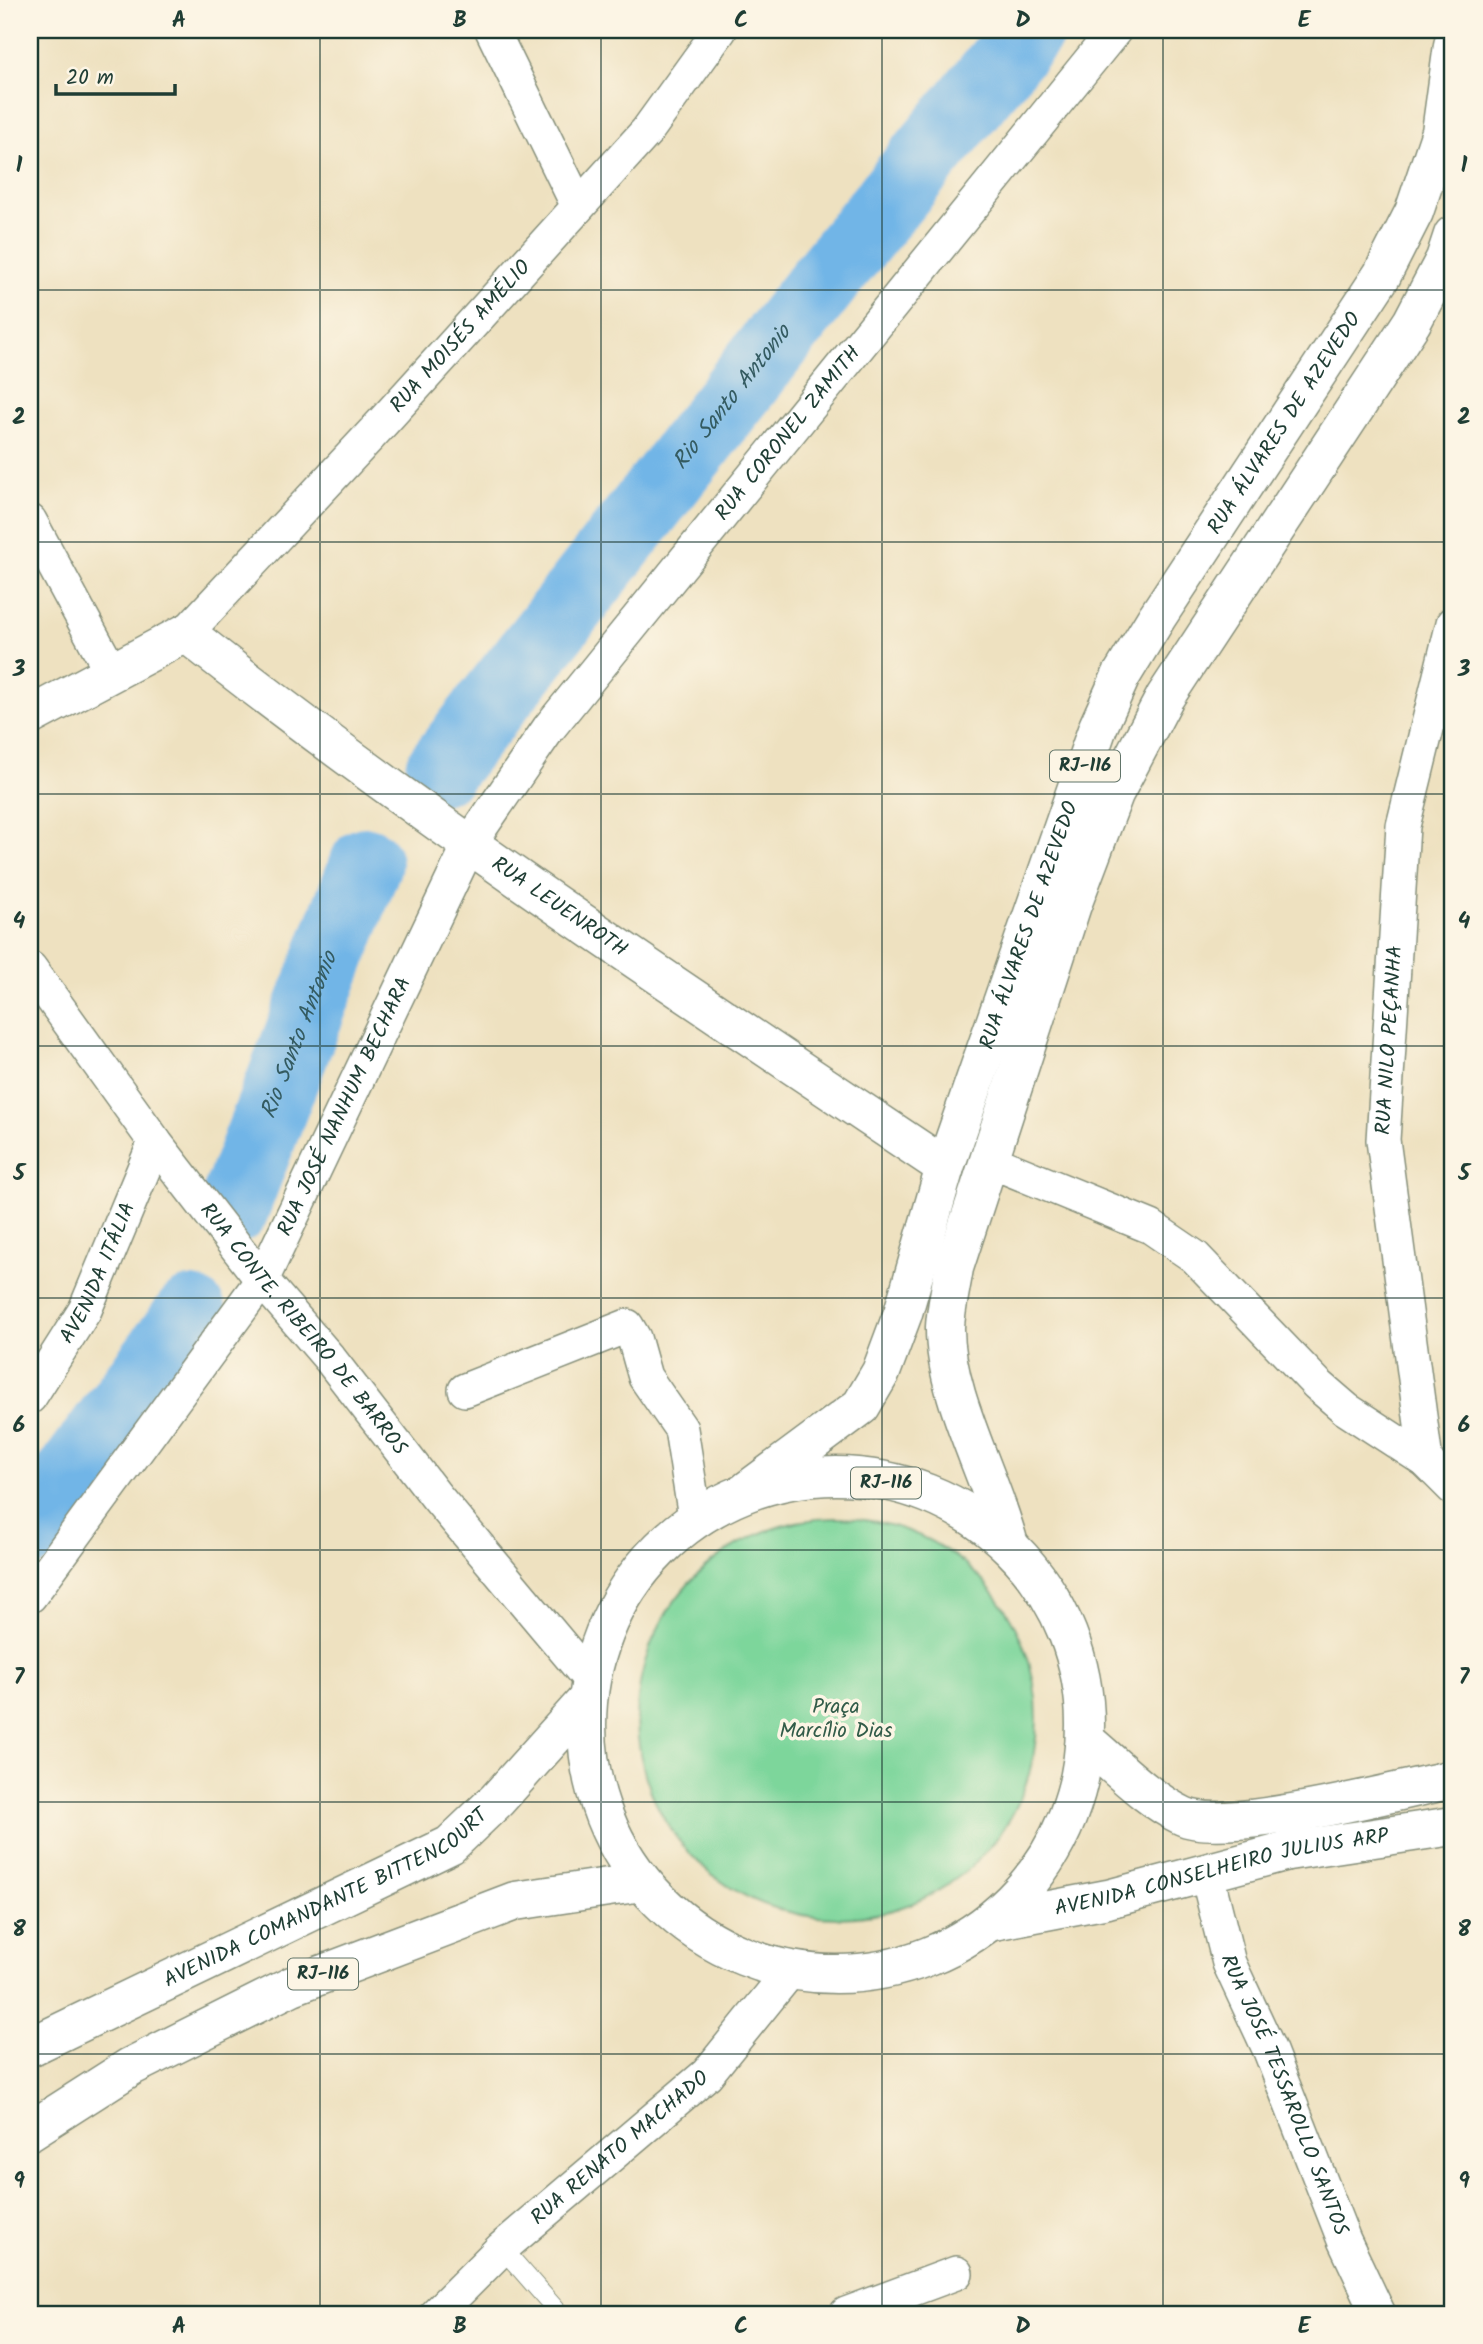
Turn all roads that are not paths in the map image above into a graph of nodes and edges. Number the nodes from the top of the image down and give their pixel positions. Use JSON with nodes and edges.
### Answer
{"nodes":[{"id":1,"x":492,"y":30,"type":"edge"},
{"id":2,"x":720,"y":30,"type":"edge"},
{"id":3,"x":1115,"y":30,"type":"edge"},
{"id":4,"x":1453,"y":45,"type":"edge"},
{"id":5,"x":578,"y":206,"type":"junction"},
{"id":6,"x":1453,"y":235,"type":"edge"},
{"id":7,"x":30,"y":522,"type":"edge"},
{"id":8,"x":1453,"y":623,"type":"edge"},
{"id":9,"x":186,"y":633,"type":"junction"},
{"id":10,"x":112,"y":673,"type":"junction"},
{"id":11,"x":30,"y":716,"type":"edge"},
{"id":12,"x":470,"y":843,"type":"junction"},
{"id":13,"x":30,"y":968,"type":"edge"},
{"id":14,"x":155,"y":1142,"type":"junction"},
{"id":15,"x":990,"y":1161,"type":"junction"},
{"id":16,"x":944,"y":1167,"type":"junction"},
{"id":17,"x":262,"y":1280,"type":"junction"},
{"id":18,"x":465,"y":1390,"type":"dead end"},
{"id":19,"x":30,"y":1397,"type":"edge"},
{"id":20,"x":1426,"y":1461,"type":"junction"},
{"id":21,"x":1453,"y":1488,"type":"edge"},
{"id":22,"x":748,"y":1490,"type":"junction"},
{"id":23,"x":695,"y":1517,"type":"junction"},
{"id":24,"x":1009,"y":1545,"type":"junction"},
{"id":25,"x":30,"y":1596,"type":"edge"},
{"id":26,"x":589,"y":1691,"type":"junction"},
{"id":27,"x":1086,"y":1740,"type":"junction"},
{"id":28,"x":1453,"y":1779,"type":"edge"},
{"id":29,"x":1453,"y":1826,"type":"edge"},
{"id":30,"x":1206,"y":1871,"type":"junction"},
{"id":31,"x":642,"y":1882,"type":"junction"},
{"id":32,"x":993,"y":1921,"type":"junction"},
{"id":33,"x":791,"y":1970,"type":"junction"},
{"id":34,"x":30,"y":2047,"type":"edge"},
{"id":35,"x":30,"y":2131,"type":"edge"},
{"id":36,"x":502,"y":2248,"type":"junction"},
{"id":37,"x":956,"y":2273,"type":"dead end"},
{"id":38,"x":436,"y":2314,"type":"edge"},
{"id":39,"x":560,"y":2314,"type":"edge"},
{"id":40,"x":846,"y":2314,"type":"edge"},
{"id":41,"x":1379,"y":2314,"type":"edge"}],
"edges":[{"from":1,"to":5,"type":"street"},
{"from":2,"to":5,"type":"street","name":"RUA MOISÉS AMÉLIO"},
{"from":3,"to":12,"type":"street","name":"RUA CORONEL ZAMITH"},
{"from":4,"to":16,"type":"main road","name":"RUA ÁLVARES DE AZEVEDO","number":"RJ-116"},
{"from":5,"to":9,"type":"street","name":"RUA MOISÉS AMÉLIO"},
{"from":6,"to":15,"type":"main road","name":"RUA ÁLVARES DE AZEVEDO","number":"RJ-116"},
{"from":7,"to":10,"type":"street"},
{"from":8,"to":20,"type":"street","name":"RUA NILO PEÇANHA"},
{"from":9,"to":10,"type":"main road"},
{"from":9,"to":12,"type":"main road","name":"RUA LEUENROTH"},
{"from":10,"to":11,"type":"main road"},
{"from":12,"to":16,"type":"main road","name":"RUA LEUENROTH"},
{"from":12,"to":17,"type":"street","name":"RUA JOSÉ NANHUM BECHARA"},
{"from":13,"to":14,"type":"street","name":"RUA CONTE. RIBEIRO DE BARROS"},
{"from":14,"to":17,"type":"street","name":"RUA CONTE. RIBEIRO DE BARROS"},
{"from":14,"to":19,"type":"street","name":"AVENIDA ITÁLIA"},
{"from":15,"to":20,"type":"street"},
{"from":15,"to":24,"type":"main road","name":"RUA ÁLVARES DE AZEVEDO","number":"RJ-116"},
{"from":16,"to":22,"type":"main road","name":"RUA ÁLVARES DE AZEVEDO","number":"RJ-116"},
{"from":17,"to":25,"type":"street","name":"RUA JOSÉ NANHUM BECHARA"},
{"from":17,"to":26,"type":"street","name":"RUA CONTE. RIBEIRO DE BARROS"},
{"from":18,"to":23,"type":"street"},
{"from":20,"to":21,"type":"street"},
{"from":22,"to":23,"type":"main road","number":"RJ-116"},
{"from":22,"to":24,"type":"main road","number":"RJ-116"},
{"from":23,"to":26,"type":"main road","number":"RJ-116"},
{"from":24,"to":27,"type":"main road","number":"RJ-116"},
{"from":26,"to":31,"type":"main road","number":"RJ-116"},
{"from":26,"to":34,"type":"main road","name":"AVENIDA COMANDANTE BITTENCOURT","number":"RJ-116"},
{"from":27,"to":28,"type":"main road","name":"AVENIDA CONSELHEIRO JULIUS ARP"},
{"from":27,"to":32,"type":"main road","number":"RJ-116"},
{"from":29,"to":30,"type":"main road","name":"AVENIDA CONSELHEIRO JULIUS ARP"},
{"from":30,"to":32,"type":"main road","name":"AVENIDA CONSELHEIRO JULIUS ARP"},
{"from":30,"to":41,"type":"street","name":"RUA JOSÉ TESSAROLLO SANTOS"},
{"from":31,"to":33,"type":"main road","number":"RJ-116"},
{"from":31,"to":35,"type":"main road","number":"RJ-116"},
{"from":32,"to":33,"type":"main road","number":"RJ-116"},
{"from":33,"to":36,"type":"street","name":"RUA RENATO MACHADO"},
{"from":36,"to":38,"type":"street","name":"RUA RENATO MACHADO"},
{"from":36,"to":39,"type":"lane"},
{"from":37,"to":40,"type":"street"}]}
